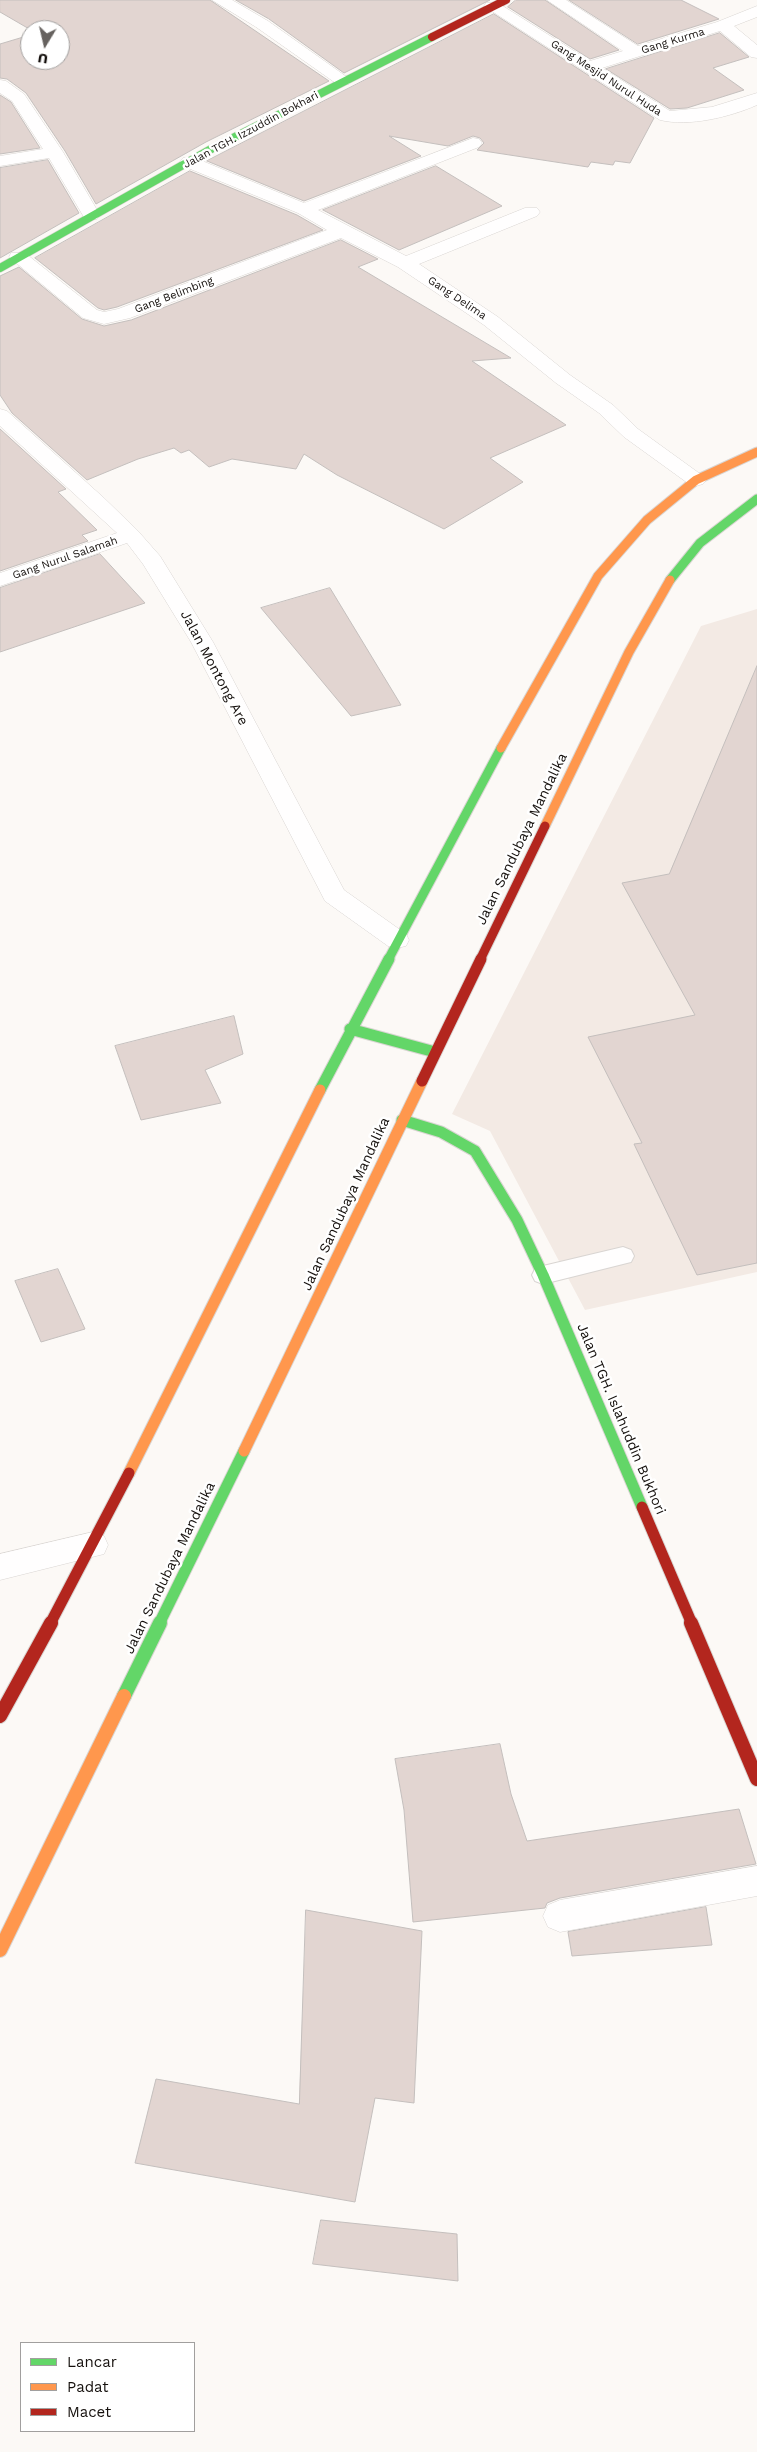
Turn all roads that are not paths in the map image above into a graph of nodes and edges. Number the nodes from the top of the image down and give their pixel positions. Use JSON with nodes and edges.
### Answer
{"nodes":[{"id":1,"x":220,"y":0,"type":"edge"},
{"id":2,"x":555,"y":0,"type":"edge"},
{"id":3,"x":499,"y":3,"type":"edge"},
{"id":4,"x":757,"y":11,"type":"edge"},
{"id":5,"x":724,"y":25,"type":"junction"},
{"id":6,"x":636,"y":52,"type":"junction"},
{"id":7,"x":757,"y":53,"type":"edge"},
{"id":8,"x":588,"y":67,"type":"junction"},
{"id":9,"x":343,"y":80,"type":"junction"},
{"id":10,"x":0,"y":85,"type":"edge"},
{"id":11,"x":18,"y":98,"type":"junction"},
{"id":12,"x":757,"y":98,"type":"edge"},
{"id":13,"x":0,"y":101,"type":"edge"},
{"id":14,"x":473,"y":143,"type":"dead end"},
{"id":15,"x":54,"y":152,"type":"junction"},
{"id":16,"x":0,"y":160,"type":"edge"},
{"id":17,"x":189,"y":162,"type":"junction"},
{"id":18,"x":304,"y":209,"type":"junction"},
{"id":19,"x":531,"y":212,"type":"dead end"},
{"id":20,"x":91,"y":215,"type":"junction"},
{"id":21,"x":342,"y":231,"type":"junction"},
{"id":22,"x":18,"y":257,"type":"junction"},
{"id":23,"x":405,"y":263,"type":"junction"},
{"id":24,"x":0,"y":268,"type":"edge"},
{"id":25,"x":0,"y":415,"type":"edge"},
{"id":26,"x":757,"y":452,"type":"edge"},
{"id":27,"x":696,"y":480,"type":"junction"},
{"id":28,"x":757,"y":499,"type":"edge"},
{"id":29,"x":131,"y":535,"type":"junction"},
{"id":30,"x":0,"y":580,"type":"edge"},
{"id":31,"x":397,"y":940,"type":"junction"},
{"id":32,"x":350,"y":1029,"type":"junction"},
{"id":33,"x":435,"y":1052,"type":"junction"},
{"id":34,"x":402,"y":1120,"type":"junction"},
{"id":35,"x":623,"y":1256,"type":"dead end"},
{"id":36,"x":543,"y":1275,"type":"junction"},
{"id":37,"x":93,"y":1545,"type":"junction"},
{"id":38,"x":0,"y":1567,"type":"edge"},
{"id":39,"x":0,"y":1716,"type":"edge"},
{"id":40,"x":757,"y":1778,"type":"edge"},
{"id":41,"x":757,"y":1882,"type":"edge"},
{"id":42,"x":560,"y":1916,"type":"dead end"},
{"id":43,"x":0,"y":1950,"type":"edge"}],
"edges":[{"from":1,"to":9,"type":"street"},
{"from":2,"to":6,"type":"street"},
{"from":3,"to":8,"type":"street","name":"Gang Mesjid Nurul Huda"},
{"from":3,"to":9,"type":"main road","name":"Jalan TGH. Izzuddin Bokhari"},
{"from":4,"to":5,"type":"street","name":"Gang Kurma"},
{"from":5,"to":6,"type":"street","name":"Gang Kurma"},
{"from":5,"to":7,"type":"street"},
{"from":6,"to":8,"type":"street","name":"Gang Kurma"},
{"from":8,"to":12,"type":"street","name":"Gang Mesjid Nurul Huda"},
{"from":9,"to":17,"type":"main road","name":"Jalan TGH. Izzuddin Bokhari"},
{"from":10,"to":11,"type":"street"},
{"from":11,"to":13,"type":"street"},
{"from":11,"to":15,"type":"street"},
{"from":14,"to":18,"type":"street"},
{"from":15,"to":16,"type":"street"},
{"from":15,"to":20,"type":"street"},
{"from":17,"to":18,"type":"street","name":"Gang Delima"},
{"from":17,"to":20,"type":"main road","name":"Jalan TGH. Izzuddin Bokhari"},
{"from":18,"to":21,"type":"street","name":"Gang Delima"},
{"from":19,"to":23,"type":"street"},
{"from":20,"to":22,"type":"main road","name":"Jalan TGH. Izzuddin Bokhari"},
{"from":21,"to":22,"type":"street","name":"Gang Belimbing"},
{"from":21,"to":23,"type":"street","name":"Gang Delima"},
{"from":22,"to":24,"type":"main road","name":"Jalan TGH. Izzuddin Bokhari"},
{"from":23,"to":27,"type":"street","name":"Gang Delima"},
{"from":25,"to":29,"type":"street","name":"Jalan Montong Are"},
{"from":26,"to":27,"type":"main road"},
{"from":27,"to":31,"type":"main road"},
{"from":28,"to":33,"type":"main road","name":"Jalan Sandubaya Mandalika"},
{"from":29,"to":30,"type":"street","name":"Gang Nurul Salamah"},
{"from":29,"to":31,"type":"street","name":"Jalan Montong Are"},
{"from":31,"to":32,"type":"main road"},
{"from":32,"to":33,"type":"main road"},
{"from":32,"to":37,"type":"main road"},
{"from":33,"to":34,"type":"main road","name":"Jalan Sandubaya Mandalika"},
{"from":34,"to":36,"type":"main road","name":"Jalan TGH. Islahuddin Bukhori"},
{"from":34,"to":43,"type":"main road","name":"Jalan Sandubaya Mandalika"},
{"from":35,"to":36,"type":"lane"},
{"from":36,"to":40,"type":"main road","name":"Jalan TGH. Islahuddin Bukhori"},
{"from":37,"to":38,"type":"street"},
{"from":37,"to":39,"type":"main road"},
{"from":41,"to":42,"type":"street"}]}
